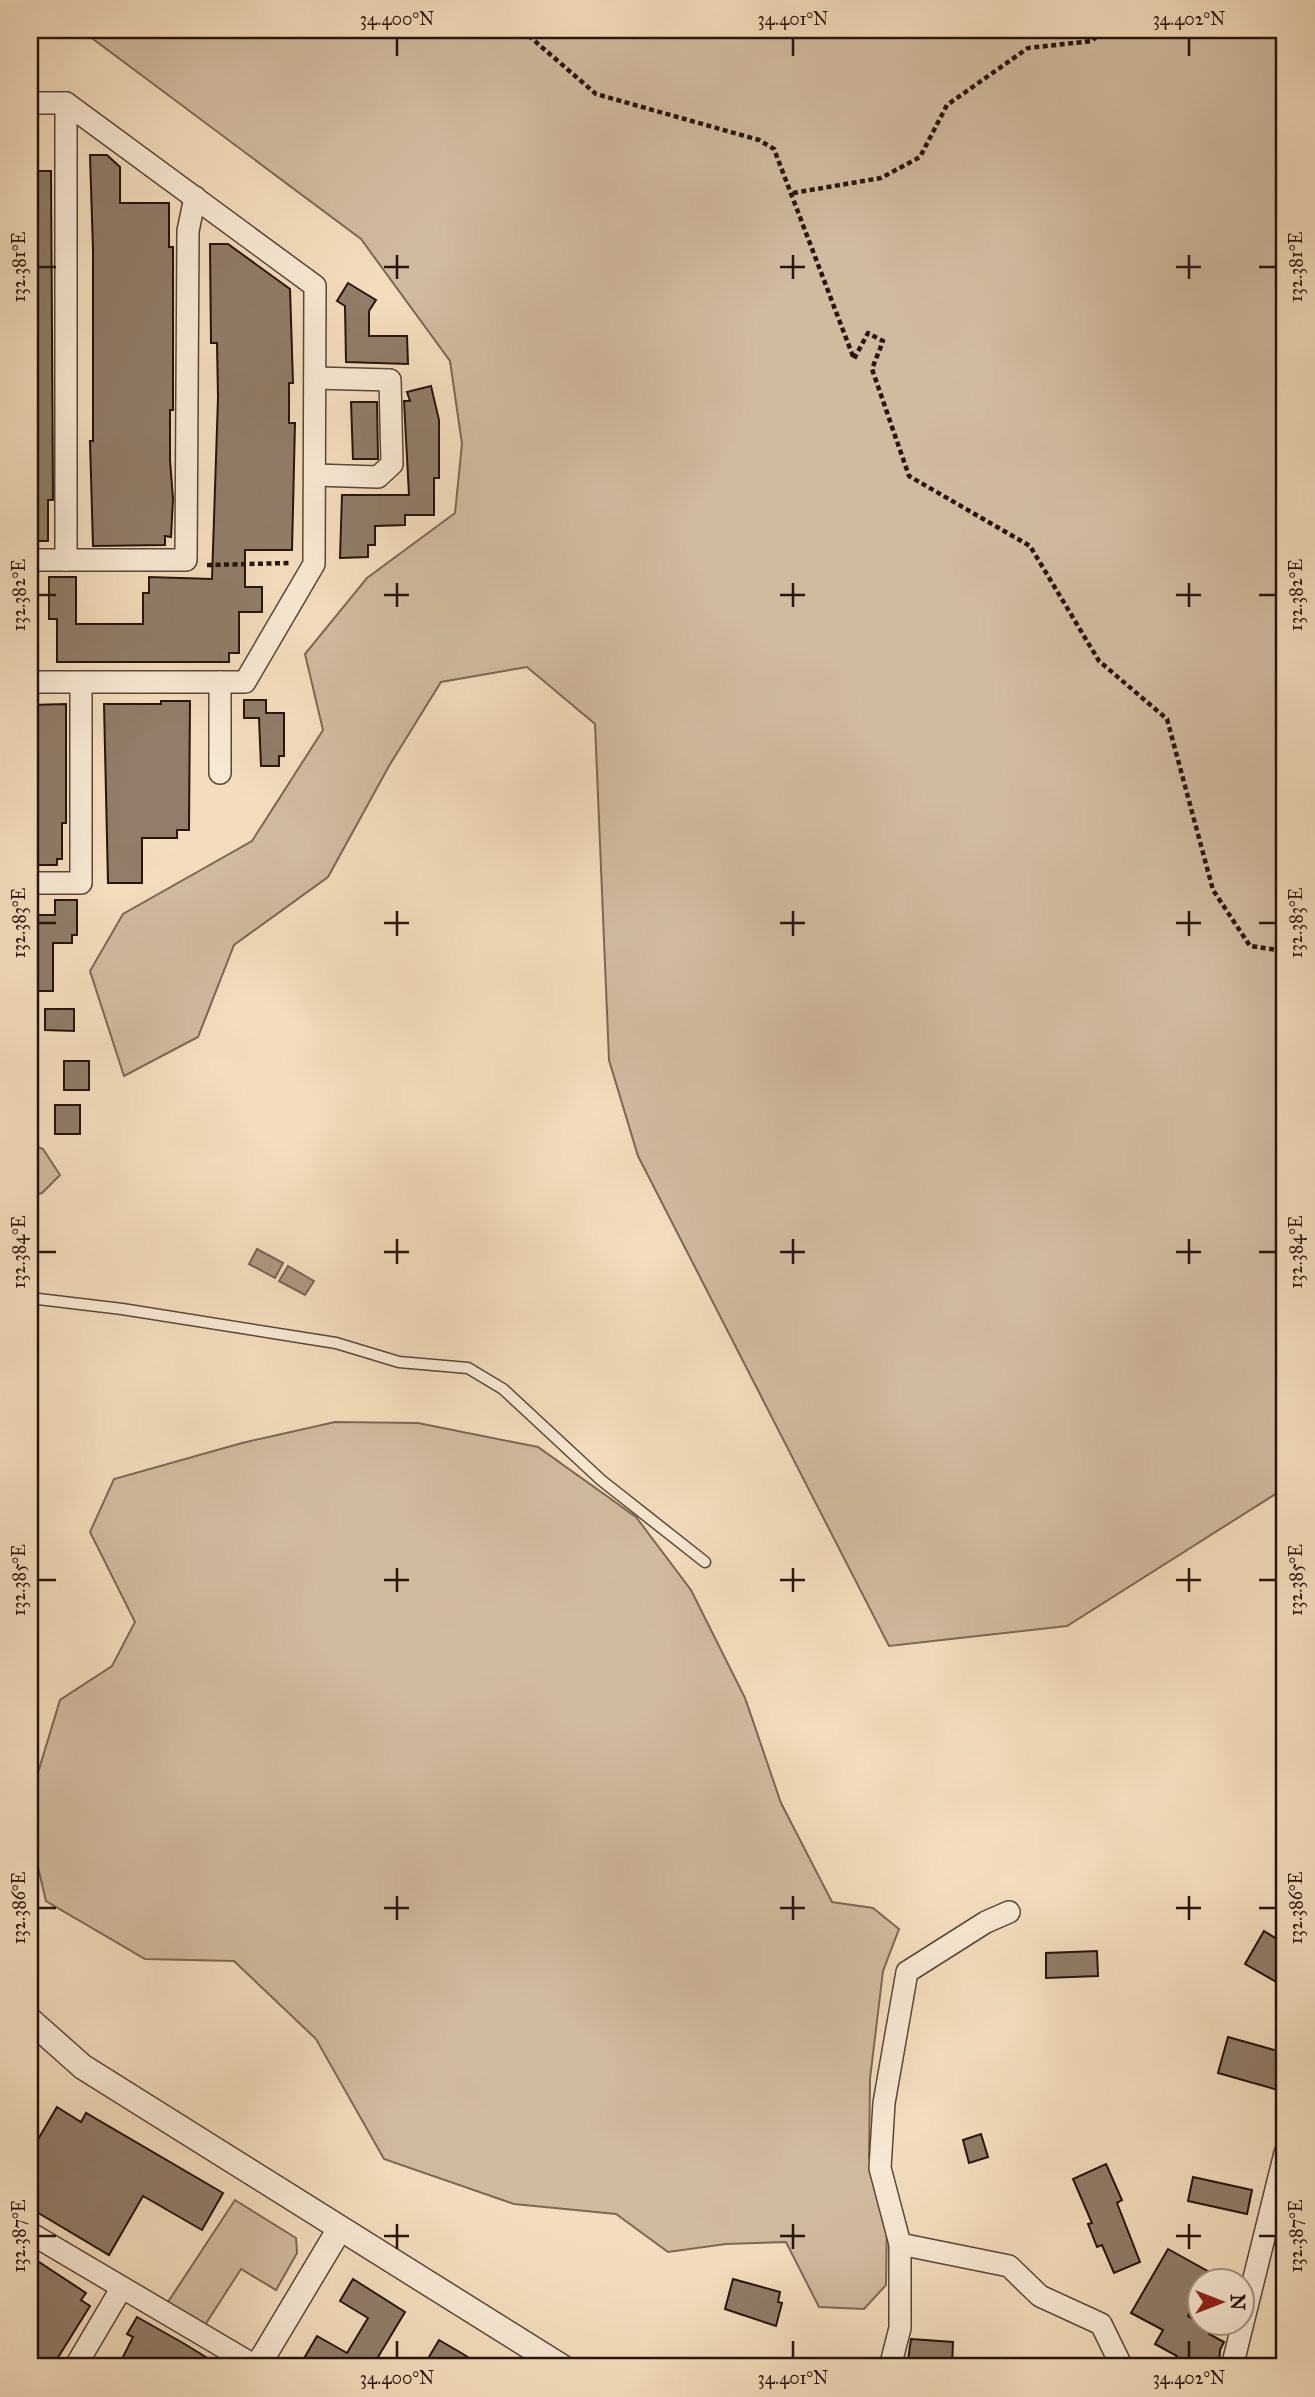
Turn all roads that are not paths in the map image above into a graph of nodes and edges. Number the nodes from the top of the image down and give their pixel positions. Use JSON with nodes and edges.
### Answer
{"nodes":[{"id":1,"x":30,"y":103,"type":"edge"},
{"id":2,"x":66,"y":103,"type":"junction"},
{"id":3,"x":195,"y":197,"type":"junction"},
{"id":4,"x":315,"y":378,"type":"junction"},
{"id":5,"x":315,"y":475,"type":"junction"},
{"id":6,"x":30,"y":559,"type":"edge"},
{"id":7,"x":66,"y":560,"type":"junction"},
{"id":8,"x":30,"y":682,"type":"edge"},
{"id":9,"x":82,"y":682,"type":"junction"},
{"id":10,"x":220,"y":682,"type":"junction"},
{"id":11,"x":220,"y":773,"type":"dead end"},
{"id":12,"x":30,"y":883,"type":"edge"},
{"id":13,"x":30,"y":1298,"type":"edge"},
{"id":14,"x":705,"y":1562,"type":"dead end"},
{"id":15,"x":1009,"y":1912,"type":"dead end"},
{"id":16,"x":30,"y":2020,"type":"edge"},
{"id":17,"x":1285,"y":2153,"type":"edge"},
{"id":18,"x":339,"y":2230,"type":"junction"},
{"id":19,"x":30,"y":2233,"type":"edge"},
{"id":20,"x":900,"y":2244,"type":"junction"},
{"id":21,"x":121,"y":2289,"type":"junction"},
{"id":22,"x":75,"y":2367,"type":"edge"},
{"id":23,"x":257,"y":2367,"type":"edge"},
{"id":24,"x":562,"y":2367,"type":"edge"},
{"id":25,"x":890,"y":2367,"type":"edge"},
{"id":26,"x":1122,"y":2367,"type":"edge"},
{"id":27,"x":1232,"y":2367,"type":"edge"}],
"edges":[{"from":1,"to":2,"type":"street"},
{"from":2,"to":3,"type":"street"},
{"from":2,"to":7,"type":"street"},
{"from":3,"to":4,"type":"street"},
{"from":3,"to":7,"type":"street"},
{"from":4,"to":5,"type":"street"},
{"from":4,"to":5,"type":"street"},
{"from":5,"to":10,"type":"street"},
{"from":6,"to":7,"type":"street"},
{"from":8,"to":9,"type":"street"},
{"from":9,"to":10,"type":"street"},
{"from":9,"to":12,"type":"street"},
{"from":10,"to":11,"type":"street"},
{"from":13,"to":14,"type":"lane"},
{"from":15,"to":20,"type":"street"},
{"from":16,"to":18,"type":"street"},
{"from":17,"to":27,"type":"street"},
{"from":18,"to":23,"type":"street"},
{"from":18,"to":24,"type":"street"},
{"from":19,"to":21,"type":"street"},
{"from":20,"to":25,"type":"street"},
{"from":20,"to":26,"type":"street"},
{"from":21,"to":22,"type":"street"},
{"from":21,"to":23,"type":"street"}]}
